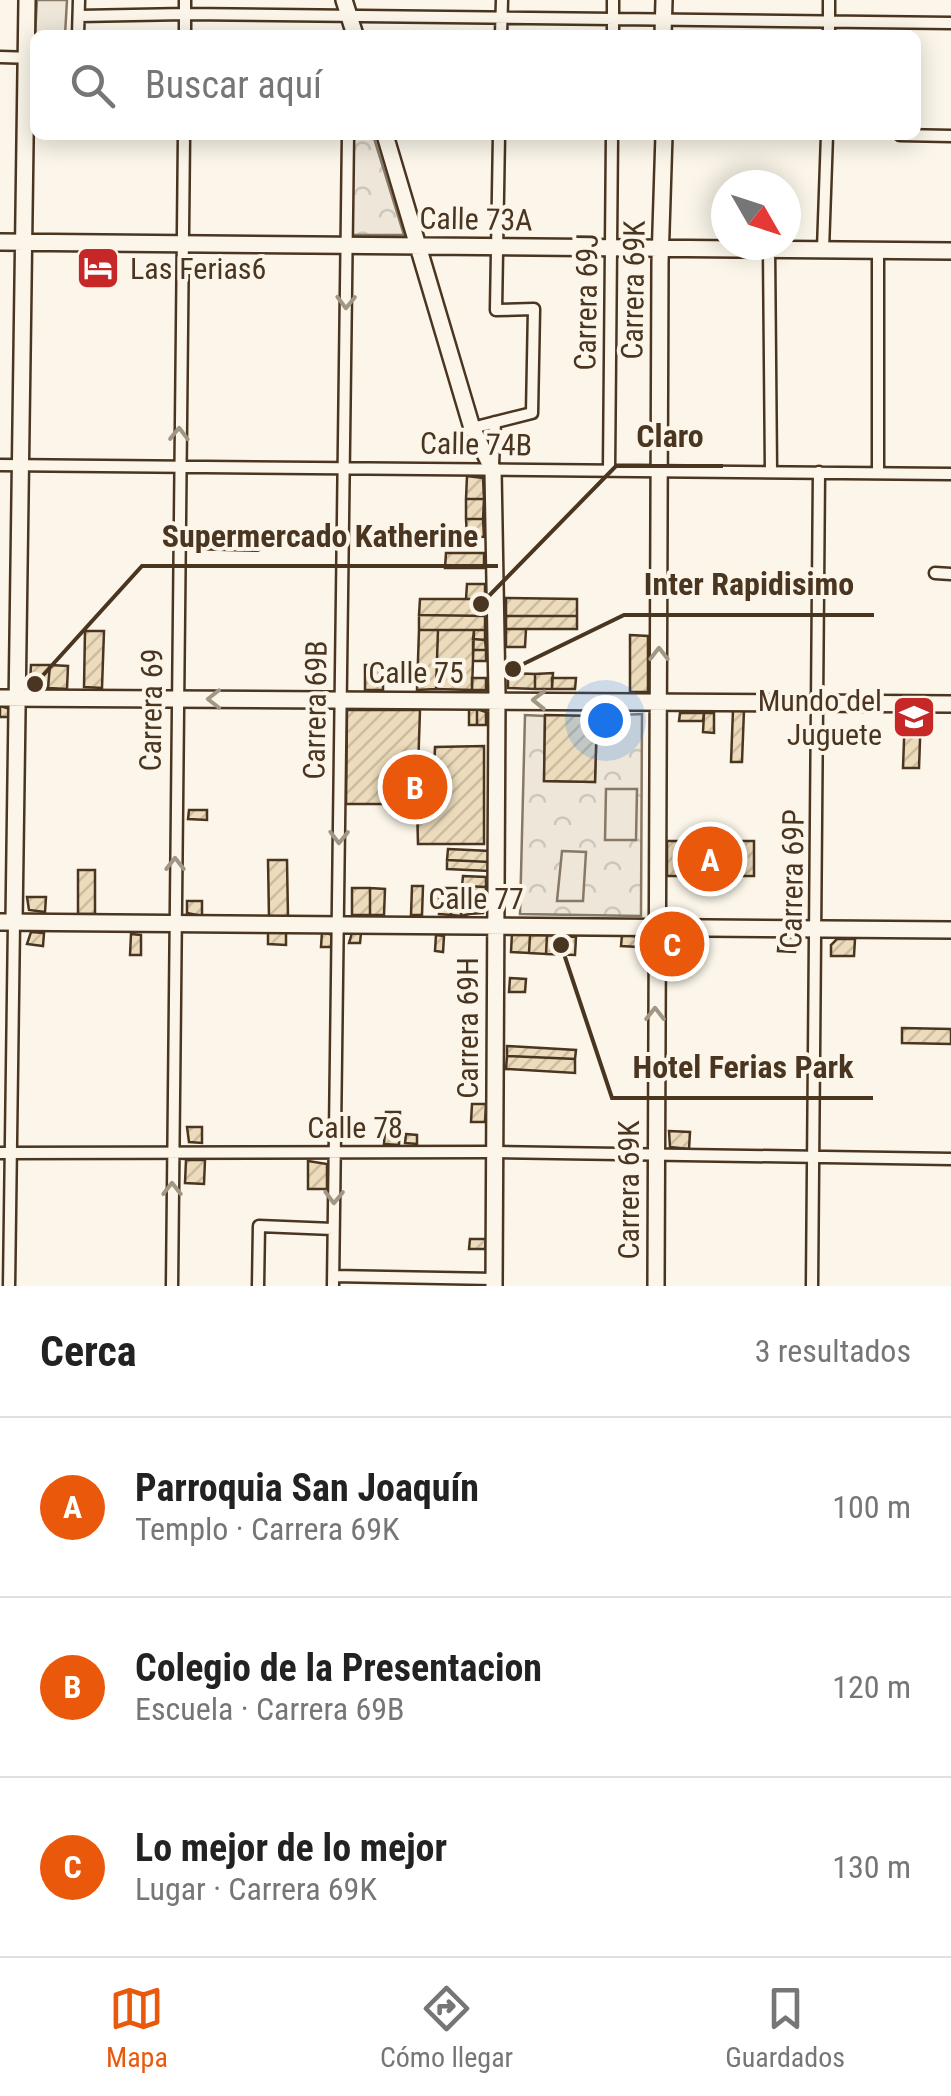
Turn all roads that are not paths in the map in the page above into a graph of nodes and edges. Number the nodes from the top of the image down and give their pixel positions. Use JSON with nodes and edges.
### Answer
{"nodes":[{"id":1,"x":26,"y":0,"type":"edge"},
{"id":2,"x":79,"y":0,"type":"edge"},
{"id":3,"x":186,"y":0,"type":"edge"},
{"id":4,"x":344,"y":0,"type":"edge"},
{"id":5,"x":502,"y":0,"type":"edge"},
{"id":6,"x":614,"y":0,"type":"edge"},
{"id":7,"x":664,"y":0,"type":"edge"},
{"id":8,"x":830,"y":0,"type":"edge"},
{"id":9,"x":186,"y":14,"type":"junction"},
{"id":10,"x":79,"y":16,"type":"junction"},
{"id":11,"x":350,"y":18,"type":"junction"},
{"id":12,"x":502,"y":18,"type":"junction"},
{"id":13,"x":613,"y":20,"type":"junction"},
{"id":14,"x":951,"y":23,"type":"edge"},
{"id":15,"x":663,"y":28,"type":"edge"},
{"id":16,"x":829,"y":29,"type":"edge"},
{"id":17,"x":78,"y":30,"type":"edge"},
{"id":18,"x":186,"y":30,"type":"edge"},
{"id":19,"x":351,"y":30,"type":"edge"},
{"id":20,"x":502,"y":30,"type":"edge"},
{"id":21,"x":613,"y":30,"type":"edge"},
{"id":22,"x":0,"y":57,"type":"edge"},
{"id":23,"x":30,"y":58,"type":"edge"},
{"id":24,"x":921,"y":135,"type":"edge"},
{"id":25,"x":951,"y":136,"type":"edge"},
{"id":26,"x":184,"y":140,"type":"edge"},
{"id":27,"x":348,"y":140,"type":"edge"},
{"id":28,"x":386,"y":140,"type":"edge"},
{"id":29,"x":500,"y":140,"type":"edge"},
{"id":30,"x":612,"y":140,"type":"edge"},
{"id":31,"x":664,"y":140,"type":"edge"},
{"id":32,"x":827,"y":140,"type":"edge"},
{"id":33,"x":0,"y":242,"type":"edge"},
{"id":34,"x":23,"y":242,"type":"junction"},
{"id":35,"x":182,"y":244,"type":"junction"},
{"id":36,"x":346,"y":246,"type":"junction"},
{"id":37,"x":418,"y":246,"type":"junction"},
{"id":38,"x":497,"y":247,"type":"junction"},
{"id":39,"x":611,"y":248,"type":"junction"},
{"id":40,"x":660,"y":248,"type":"junction"},
{"id":41,"x":711,"y":248,"type":"edge"},
{"id":42,"x":801,"y":249,"type":"edge"},
{"id":43,"x":823,"y":249,"type":"junction"},
{"id":44,"x":951,"y":251,"type":"edge"},
{"id":45,"x":878,"y":252,"type":"junction"},
{"id":46,"x":768,"y":260,"type":"edge"},
{"id":47,"x":495,"y":422,"type":"junction"},
{"id":48,"x":472,"y":428,"type":"junction"},
{"id":49,"x":0,"y":464,"type":"edge"},
{"id":50,"x":20,"y":465,"type":"junction"},
{"id":51,"x":179,"y":466,"type":"junction"},
{"id":52,"x":344,"y":467,"type":"junction"},
{"id":53,"x":493,"y":470,"type":"junction"},
{"id":54,"x":609,"y":470,"type":"junction"},
{"id":55,"x":659,"y":470,"type":"junction"},
{"id":56,"x":771,"y":472,"type":"junction"},
{"id":57,"x":819,"y":472,"type":"junction"},
{"id":58,"x":878,"y":473,"type":"junction"},
{"id":59,"x":951,"y":474,"type":"edge"},
{"id":60,"x":178,"y":545,"type":"junction"},
{"id":61,"x":257,"y":547,"type":"dead end"},
{"id":62,"x":936,"y":573,"type":"dead end"},
{"id":63,"x":951,"y":574,"type":"edge"},
{"id":64,"x":8,"y":698,"type":"edge"},
{"id":65,"x":176,"y":699,"type":"junction"},
{"id":66,"x":340,"y":699,"type":"junction"},
{"id":67,"x":496,"y":700,"type":"junction"},
{"id":68,"x":659,"y":702,"type":"junction"},
{"id":69,"x":818,"y":703,"type":"junction"},
{"id":70,"x":951,"y":704,"type":"edge"},
{"id":71,"x":7,"y":922,"type":"edge"},
{"id":72,"x":174,"y":924,"type":"junction"},
{"id":73,"x":337,"y":925,"type":"junction"},
{"id":74,"x":495,"y":926,"type":"junction"},
{"id":75,"x":655,"y":927,"type":"junction"},
{"id":76,"x":816,"y":929,"type":"junction"},
{"id":77,"x":951,"y":930,"type":"edge"},
{"id":78,"x":334,"y":1152,"type":"junction"},
{"id":79,"x":494,"y":1152,"type":"junction"},
{"id":80,"x":6,"y":1153,"type":"edge"},
{"id":81,"x":172,"y":1153,"type":"junction"},
{"id":82,"x":656,"y":1154,"type":"junction"},
{"id":83,"x":812,"y":1157,"type":"junction"},
{"id":84,"x":951,"y":1159,"type":"edge"},
{"id":85,"x":333,"y":1229,"type":"junction"},
{"id":86,"x":333,"y":1281,"type":"edge"},
{"id":87,"x":494,"y":1282,"type":"edge"},
{"id":88,"x":9,"y":1286,"type":"edge"},
{"id":89,"x":172,"y":1286,"type":"edge"},
{"id":90,"x":258,"y":1286,"type":"edge"},
{"id":91,"x":656,"y":1286,"type":"edge"},
{"id":92,"x":812,"y":1286,"type":"edge"}],
"edges":[{"from":1,"to":23,"type":"street"},
{"from":2,"to":10,"type":"street"},
{"from":3,"to":9,"type":"street"},
{"from":4,"to":11,"type":"street"},
{"from":5,"to":12,"type":"street"},
{"from":6,"to":13,"type":"street"},
{"from":7,"to":15,"type":"street"},
{"from":8,"to":16,"type":"street"},
{"from":9,"to":10,"type":"street"},
{"from":9,"to":11,"type":"street"},
{"from":9,"to":18,"type":"street"},
{"from":10,"to":17,"type":"street"},
{"from":11,"to":12,"type":"street"},
{"from":11,"to":19,"type":"street"},
{"from":12,"to":13,"type":"street"},
{"from":12,"to":20,"type":"street"},
{"from":13,"to":15,"type":"street"},
{"from":13,"to":21,"type":"street"},
{"from":14,"to":16,"type":"street"},
{"from":15,"to":16,"type":"street"},
{"from":22,"to":23,"type":"street"},
{"from":23,"to":34,"type":"street"},
{"from":24,"to":25,"type":"street"},
{"from":26,"to":35,"type":"street","name":"Carrera 69"},
{"from":27,"to":36,"type":"street","name":"Carrera 69B"},
{"from":28,"to":37,"type":"street"},
{"from":29,"to":38,"type":"street"},
{"from":30,"to":39,"type":"street","name":"Carrera 69J"},
{"from":31,"to":40,"type":"street","name":"Carrera 69K"},
{"from":32,"to":43,"type":"street"},
{"from":33,"to":34,"type":"street","name":"Calle 73A"},
{"from":34,"to":35,"type":"street","name":"Calle 73A"},
{"from":34,"to":50,"type":"street"},
{"from":35,"to":36,"type":"street","name":"Calle 73A"},
{"from":51,"to":35,"type":"street","name":"Carrera 69","one_way":true},
{"from":36,"to":37,"type":"street","name":"Calle 73A"},
{"from":36,"to":52,"type":"street","name":"Carrera 69B","one_way":true},
{"from":37,"to":38,"type":"street","name":"Calle 73A"},
{"from":37,"to":48,"type":"street"},
{"from":38,"to":39,"type":"street","name":"Calle 73A"},
{"from":38,"to":47,"type":"street"},
{"from":39,"to":40,"type":"street","name":"Calle 73A"},
{"from":39,"to":54,"type":"street","name":"Carrera 69J"},
{"from":40,"to":41,"type":"street","name":"Calle 73A"},
{"from":40,"to":55,"type":"street","name":"Carrera 69K"},
{"from":42,"to":43,"type":"street","name":"Calle 73A"},
{"from":43,"to":45,"type":"street","name":"Calle 73A"},
{"from":44,"to":45,"type":"street","name":"Calle 73A"},
{"from":45,"to":58,"type":"street"},
{"from":46,"to":56,"type":"street"},
{"from":47,"to":48,"type":"street"},
{"from":47,"to":53,"type":"street"},
{"from":48,"to":53,"type":"street"},
{"from":49,"to":50,"type":"street","name":"Calle 74B"},
{"from":50,"to":51,"type":"street","name":"Calle 74B"},
{"from":50,"to":64,"type":"street"},
{"from":51,"to":52,"type":"street","name":"Calle 74B"},
{"from":51,"to":60,"type":"street","name":"Carrera 69"},
{"from":52,"to":53,"type":"street","name":"Calle 74B"},
{"from":52,"to":66,"type":"street","name":"Carrera 69B"},
{"from":53,"to":54,"type":"street","name":"Calle 74B"},
{"from":53,"to":67,"type":"street","name":"Carrera 69H"},
{"from":54,"to":55,"type":"street","name":"Calle 74B"},
{"from":55,"to":56,"type":"street","name":"Calle 74B"},
{"from":68,"to":55,"type":"street","name":"Carrera 69K","one_way":true},
{"from":56,"to":57,"type":"street","name":"Calle 74B"},
{"from":57,"to":58,"type":"street","name":"Calle 74B"},
{"from":57,"to":69,"type":"street","name":"Carrera 69P"},
{"from":58,"to":59,"type":"street","name":"Calle 74B"},
{"from":60,"to":61,"type":"lane"},
{"from":60,"to":65,"type":"street","name":"Carrera 69"},
{"from":62,"to":63,"type":"street"},
{"from":64,"to":65,"type":"street","name":"Calle 75"},
{"from":64,"to":71,"type":"street"},
{"from":66,"to":65,"type":"street","name":"Calle 75","one_way":true},
{"from":72,"to":65,"type":"street","name":"Carrera 69","one_way":true},
{"from":66,"to":67,"type":"street","name":"Calle 75"},
{"from":66,"to":73,"type":"street","name":"Carrera 69B","one_way":true},
{"from":68,"to":67,"type":"street","name":"Calle 75","one_way":true},
{"from":67,"to":74,"type":"street","name":"Carrera 69H"},
{"from":68,"to":69,"type":"street","name":"Calle 75"},
{"from":68,"to":75,"type":"street","name":"Carrera 69K"},
{"from":69,"to":70,"type":"street","name":"Calle 75"},
{"from":69,"to":76,"type":"street","name":"Carrera 69P"},
{"from":71,"to":72,"type":"street","name":"Calle 77"},
{"from":71,"to":80,"type":"street"},
{"from":72,"to":73,"type":"street","name":"Calle 77"},
{"from":72,"to":81,"type":"street","name":"Carrera 69"},
{"from":73,"to":74,"type":"street","name":"Calle 77"},
{"from":73,"to":78,"type":"street","name":"Carrera 69B"},
{"from":74,"to":75,"type":"street","name":"Calle 77"},
{"from":74,"to":79,"type":"street","name":"Carrera 69H"},
{"from":75,"to":76,"type":"street","name":"Calle 77"},
{"from":82,"to":75,"type":"street","name":"Carrera 69K","one_way":true},
{"from":76,"to":77,"type":"street","name":"Calle 77"},
{"from":76,"to":83,"type":"street","name":"Carrera 69P"},
{"from":78,"to":79,"type":"street","name":"Calle 78"},
{"from":78,"to":81,"type":"street","name":"Calle 78"},
{"from":78,"to":85,"type":"street","name":"Carrera 69B","one_way":true},
{"from":79,"to":82,"type":"street","name":"Calle 78"},
{"from":79,"to":87,"type":"street","name":"Carrera 69H"},
{"from":80,"to":81,"type":"street","name":"Calle 78"},
{"from":80,"to":88,"type":"street"},
{"from":89,"to":81,"type":"street","name":"Carrera 69","one_way":true},
{"from":82,"to":83,"type":"street","name":"Calle 78"},
{"from":82,"to":91,"type":"street","name":"Carrera 69K"},
{"from":83,"to":84,"type":"street","name":"Calle 78"},
{"from":83,"to":92,"type":"street","name":"Carrera 69P"},
{"from":85,"to":86,"type":"street","name":"Carrera 69B"},
{"from":85,"to":90,"type":"street"},
{"from":86,"to":87,"type":"street"}]}
